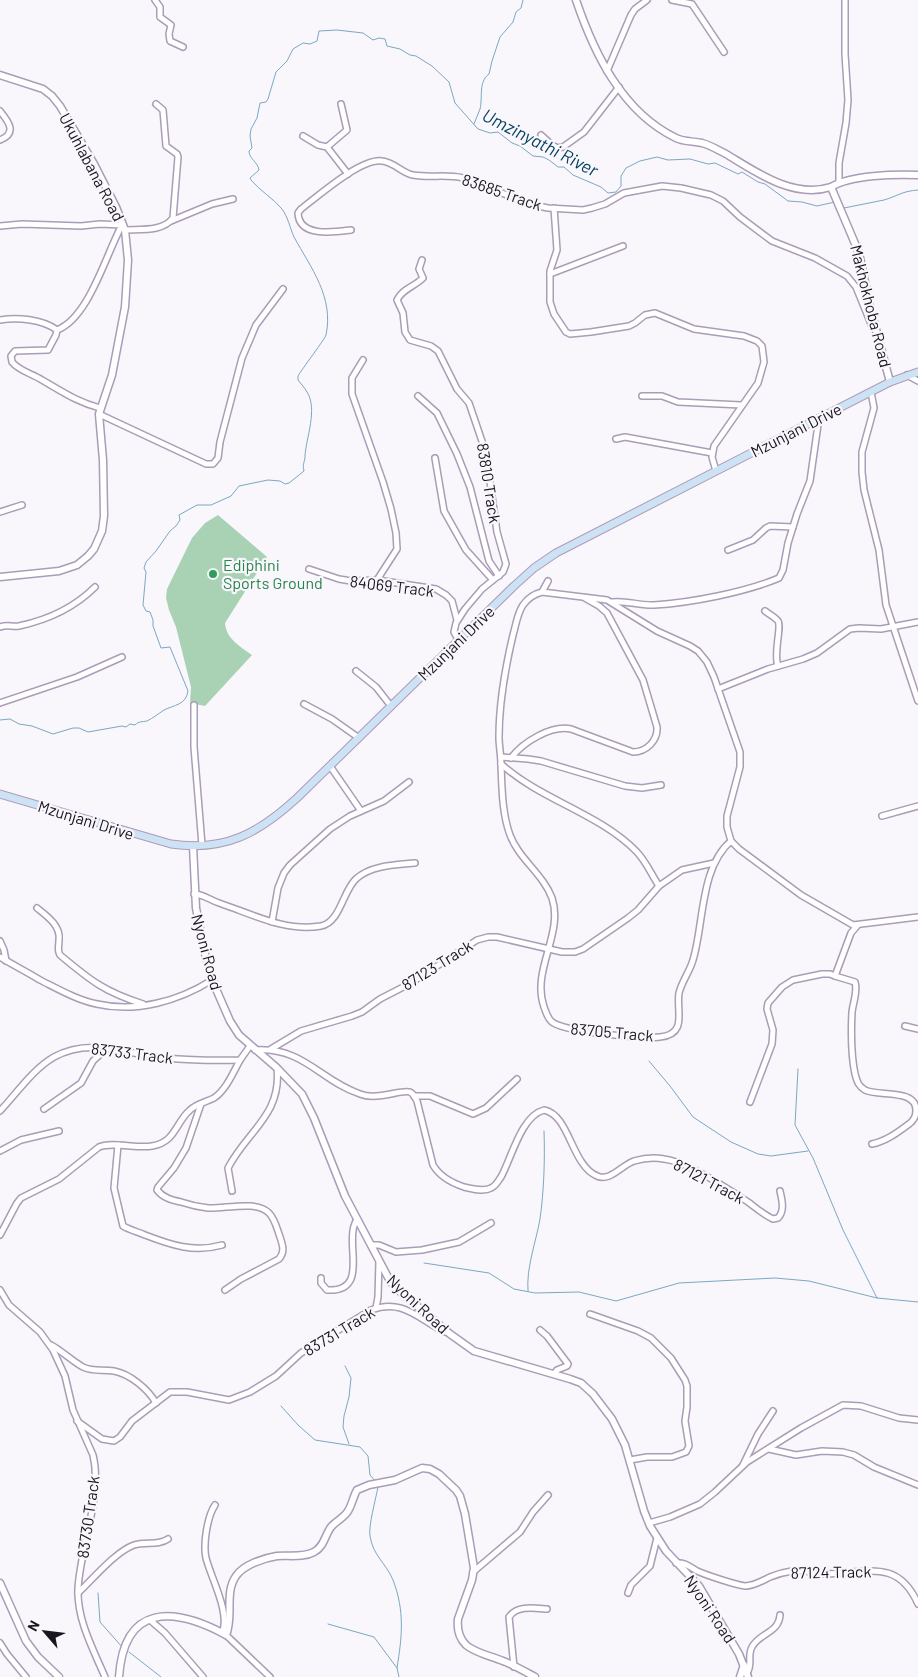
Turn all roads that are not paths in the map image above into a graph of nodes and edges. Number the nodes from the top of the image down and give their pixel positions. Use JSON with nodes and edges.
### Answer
{"nodes":[{"id":1,"x":155,"y":0,"type":"edge"},
{"id":2,"x":576,"y":0,"type":"edge"},
{"id":3,"x":647,"y":0,"type":"edge"},
{"id":4,"x":672,"y":0,"type":"edge"},
{"id":5,"x":845,"y":0,"type":"edge"},
{"id":6,"x":694,"y":2,"type":"edge"},
{"id":7,"x":183,"y":47,"type":"dead end"},
{"id":8,"x":724,"y":52,"type":"dead end"},
{"id":9,"x":607,"y":71,"type":"junction"},
{"id":10,"x":0,"y":75,"type":"edge"},
{"id":11,"x":619,"y":87,"type":"junction"},
{"id":12,"x":156,"y":104,"type":"dead end"},
{"id":13,"x":341,"y":104,"type":"dead end"},
{"id":14,"x":0,"y":111,"type":"edge"},
{"id":15,"x":541,"y":135,"type":"dead end"},
{"id":16,"x":303,"y":136,"type":"dead end"},
{"id":17,"x":0,"y":140,"type":"edge"},
{"id":18,"x":327,"y":147,"type":"junction"},
{"id":19,"x":348,"y":174,"type":"junction"},
{"id":20,"x":918,"y":175,"type":"edge"},
{"id":21,"x":839,"y":183,"type":"junction"},
{"id":22,"x":831,"y":187,"type":"junction"},
{"id":23,"x":233,"y":199,"type":"dead end"},
{"id":24,"x":554,"y":208,"type":"junction"},
{"id":25,"x":171,"y":221,"type":"junction"},
{"id":26,"x":0,"y":226,"type":"edge"},
{"id":27,"x":123,"y":228,"type":"junction"},
{"id":28,"x":351,"y":230,"type":"dead end"},
{"id":29,"x":623,"y":246,"type":"dead end"},
{"id":30,"x":422,"y":260,"type":"dead end"},
{"id":31,"x":550,"y":274,"type":"junction"},
{"id":32,"x":282,"y":289,"type":"dead end"},
{"id":33,"x":0,"y":320,"type":"edge"},
{"id":34,"x":56,"y":330,"type":"junction"},
{"id":35,"x":877,"y":332,"type":"junction"},
{"id":36,"x":363,"y":360,"type":"dead end"},
{"id":37,"x":918,"y":372,"type":"edge"},
{"id":38,"x":907,"y":375,"type":"junction"},
{"id":39,"x":918,"y":381,"type":"edge"},
{"id":40,"x":890,"y":382,"type":"junction"},
{"id":41,"x":871,"y":392,"type":"junction"},
{"id":42,"x":418,"y":396,"type":"dead end"},
{"id":43,"x":642,"y":396,"type":"dead end"},
{"id":44,"x":741,"y":405,"type":"junction"},
{"id":45,"x":99,"y":411,"type":"junction"},
{"id":46,"x":819,"y":418,"type":"junction"},
{"id":47,"x":616,"y":439,"type":"dead end"},
{"id":48,"x":712,"y":453,"type":"junction"},
{"id":49,"x":435,"y":458,"type":"dead end"},
{"id":50,"x":716,"y":471,"type":"junction"},
{"id":51,"x":22,"y":505,"type":"dead end"},
{"id":52,"x":0,"y":512,"type":"edge"},
{"id":53,"x":793,"y":528,"type":"junction"},
{"id":54,"x":728,"y":550,"type":"dead end"},
{"id":55,"x":309,"y":569,"type":"dead end"},
{"id":56,"x":499,"y":576,"type":"junction"},
{"id":57,"x":0,"y":577,"type":"edge"},
{"id":58,"x":378,"y":580,"type":"junction"},
{"id":59,"x":493,"y":580,"type":"junction"},
{"id":60,"x":548,"y":581,"type":"dead end"},
{"id":61,"x":95,"y":587,"type":"dead end"},
{"id":62,"x":542,"y":592,"type":"junction"},
{"id":63,"x":583,"y":597,"type":"junction"},
{"id":64,"x":612,"y":602,"type":"junction"},
{"id":65,"x":764,"y":611,"type":"dead end"},
{"id":66,"x":457,"y":621,"type":"junction"},
{"id":67,"x":918,"y":622,"type":"edge"},
{"id":68,"x":0,"y":626,"type":"edge"},
{"id":69,"x":892,"y":626,"type":"junction"},
{"id":70,"x":459,"y":640,"type":"junction"},
{"id":71,"x":122,"y":657,"type":"dead end"},
{"id":72,"x":778,"y":666,"type":"junction"},
{"id":73,"x":356,"y":672,"type":"dead end"},
{"id":74,"x":910,"y":675,"type":"junction"},
{"id":75,"x":918,"y":678,"type":"edge"},
{"id":76,"x":718,"y":689,"type":"junction"},
{"id":77,"x":918,"y":701,"type":"edge"},
{"id":78,"x":0,"y":703,"type":"edge"},
{"id":79,"x":304,"y":704,"type":"dead end"},
{"id":80,"x":194,"y":705,"type":"dead end"},
{"id":81,"x":391,"y":706,"type":"junction"},
{"id":82,"x":359,"y":738,"type":"junction"},
{"id":83,"x":501,"y":757,"type":"junction"},
{"id":84,"x":511,"y":758,"type":"junction"},
{"id":85,"x":501,"y":764,"type":"junction"},
{"id":86,"x":330,"y":766,"type":"junction"},
{"id":87,"x":409,"y":782,"type":"dead end"},
{"id":88,"x":661,"y":785,"type":"dead end"},
{"id":89,"x":0,"y":794,"type":"edge"},
{"id":90,"x":918,"y":806,"type":"edge"},
{"id":91,"x":361,"y":811,"type":"junction"},
{"id":92,"x":882,"y":816,"type":"dead end"},
{"id":93,"x":731,"y":842,"type":"junction"},
{"id":94,"x":202,"y":845,"type":"junction"},
{"id":95,"x":193,"y":846,"type":"junction"},
{"id":96,"x":415,"y":863,"type":"dead end"},
{"id":97,"x":714,"y":863,"type":"junction"},
{"id":98,"x":659,"y":886,"type":"junction"},
{"id":99,"x":194,"y":894,"type":"junction"},
{"id":100,"x":37,"y":908,"type":"dead end"},
{"id":101,"x":918,"y":917,"type":"edge"},
{"id":102,"x":272,"y":922,"type":"junction"},
{"id":103,"x":857,"y":926,"type":"junction"},
{"id":104,"x":0,"y":941,"type":"edge"},
{"id":105,"x":548,"y":948,"type":"junction"},
{"id":106,"x":0,"y":957,"type":"edge"},
{"id":107,"x":6,"y":961,"type":"junction"},
{"id":108,"x":835,"y":976,"type":"junction"},
{"id":109,"x":212,"y":980,"type":"junction"},
{"id":110,"x":147,"y":1005,"type":"junction"},
{"id":111,"x":905,"y":1026,"type":"dead end"},
{"id":112,"x":918,"y":1029,"type":"edge"},
{"id":113,"x":107,"y":1048,"type":"junction"},
{"id":114,"x":253,"y":1048,"type":"junction"},
{"id":115,"x":271,"y":1050,"type":"junction"},
{"id":116,"x":240,"y":1060,"type":"junction"},
{"id":117,"x":278,"y":1068,"type":"junction"},
{"id":118,"x":517,"y":1078,"type":"dead end"},
{"id":119,"x":414,"y":1096,"type":"junction"},
{"id":120,"x":750,"y":1102,"type":"dead end"},
{"id":121,"x":201,"y":1104,"type":"junction"},
{"id":122,"x":44,"y":1109,"type":"dead end"},
{"id":123,"x":0,"y":1111,"type":"edge"},
{"id":124,"x":59,"y":1130,"type":"dead end"},
{"id":125,"x":872,"y":1144,"type":"dead end"},
{"id":126,"x":118,"y":1145,"type":"junction"},
{"id":127,"x":0,"y":1151,"type":"edge"},
{"id":128,"x":232,"y":1191,"type":"dead end"},
{"id":129,"x":780,"y":1191,"type":"dead end"},
{"id":130,"x":357,"y":1220,"type":"junction"},
{"id":131,"x":491,"y":1223,"type":"dead end"},
{"id":132,"x":0,"y":1234,"type":"edge"},
{"id":133,"x":222,"y":1245,"type":"dead end"},
{"id":134,"x":372,"y":1245,"type":"junction"},
{"id":135,"x":379,"y":1261,"type":"junction"},
{"id":136,"x":321,"y":1278,"type":"dead end"},
{"id":137,"x":0,"y":1290,"type":"edge"},
{"id":138,"x":225,"y":1290,"type":"dead end"},
{"id":139,"x":376,"y":1308,"type":"junction"},
{"id":140,"x":590,"y":1314,"type":"dead end"},
{"id":141,"x":540,"y":1330,"type":"dead end"},
{"id":142,"x":450,"y":1334,"type":"junction"},
{"id":143,"x":49,"y":1343,"type":"junction"},
{"id":144,"x":554,"y":1374,"type":"junction"},
{"id":145,"x":156,"y":1403,"type":"junction"},
{"id":146,"x":773,"y":1411,"type":"dead end"},
{"id":147,"x":918,"y":1420,"type":"edge"},
{"id":148,"x":77,"y":1421,"type":"junction"},
{"id":149,"x":768,"y":1449,"type":"junction"},
{"id":150,"x":630,"y":1460,"type":"junction"},
{"id":151,"x":743,"y":1465,"type":"junction"},
{"id":152,"x":918,"y":1485,"type":"edge"},
{"id":153,"x":548,"y":1495,"type":"dead end"},
{"id":154,"x":215,"y":1505,"type":"dead end"},
{"id":155,"x":649,"y":1523,"type":"junction"},
{"id":156,"x":657,"y":1538,"type":"junction"},
{"id":157,"x":168,"y":1539,"type":"dead end"},
{"id":158,"x":676,"y":1563,"type":"junction"},
{"id":159,"x":474,"y":1572,"type":"junction"},
{"id":160,"x":0,"y":1583,"type":"edge"},
{"id":161,"x":78,"y":1593,"type":"junction"},
{"id":162,"x":628,"y":1594,"type":"dead end"},
{"id":163,"x":918,"y":1604,"type":"edge"},
{"id":164,"x":547,"y":1609,"type":"dead end"},
{"id":165,"x":780,"y":1615,"type":"dead end"},
{"id":166,"x":150,"y":1620,"type":"junction"},
{"id":167,"x":224,"y":1634,"type":"junction"},
{"id":168,"x":0,"y":1643,"type":"edge"},
{"id":169,"x":744,"y":1665,"type":"junction"},
{"id":170,"x":514,"y":1667,"type":"junction"},
{"id":171,"x":747,"y":1675,"type":"edge"},
{"id":172,"x":26,"y":1677,"type":"edge"},
{"id":173,"x":59,"y":1677,"type":"edge"},
{"id":174,"x":105,"y":1677,"type":"edge"},
{"id":175,"x":119,"y":1677,"type":"edge"},
{"id":176,"x":203,"y":1677,"type":"edge"},
{"id":177,"x":270,"y":1677,"type":"edge"},
{"id":178,"x":535,"y":1677,"type":"edge"},
{"id":179,"x":740,"y":1677,"type":"edge"}],
"edges":[{"from":1,"to":7,"type":"street"},
{"from":2,"to":9,"type":"street"},
{"from":3,"to":9,"type":"street"},
{"from":4,"to":6,"type":"street"},
{"from":5,"to":21,"type":"street"},
{"from":6,"to":8,"type":"street"},
{"from":9,"to":11,"type":"street"},
{"from":10,"to":27,"type":"street","name":"Ukuhlabana Road"},
{"from":11,"to":15,"type":"street"},
{"from":11,"to":22,"type":"street"},
{"from":12,"to":25,"type":"street"},
{"from":13,"to":18,"type":"street"},
{"from":14,"to":17,"type":"street"},
{"from":16,"to":18,"type":"street"},
{"from":18,"to":19,"type":"street"},
{"from":19,"to":24,"type":"street","name":"83685 Track"},
{"from":19,"to":28,"type":"street","name":"83685 Track"},
{"from":20,"to":21,"type":"street"},
{"from":21,"to":22,"type":"street"},
{"from":22,"to":35,"type":"street","name":"Makhokhoba Road"},
{"from":23,"to":25,"type":"street"},
{"from":24,"to":31,"type":"street"},
{"from":24,"to":35,"type":"street","name":"83685 Track"},
{"from":25,"to":27,"type":"street"},
{"from":26,"to":27,"type":"street"},
{"from":27,"to":34,"type":"street"},
{"from":27,"to":45,"type":"street","name":"Ukuhlabana Road"},
{"from":29,"to":31,"type":"street"},
{"from":30,"to":56,"type":"street","name":"83810 Track"},
{"from":31,"to":44,"type":"street"},
{"from":32,"to":45,"type":"street"},
{"from":33,"to":34,"type":"street"},
{"from":34,"to":45,"type":"street"},
{"from":35,"to":40,"type":"street","name":"Makhokhoba Road"},
{"from":36,"to":58,"type":"street"},
{"from":37,"to":38,"type":"main road","name":"Mzunjani Drive"},
{"from":38,"to":39,"type":"street"},
{"from":38,"to":40,"type":"main road","name":"Mzunjani Drive"},
{"from":40,"to":41,"type":"main road","name":"Mzunjani Drive"},
{"from":41,"to":46,"type":"main road","name":"Mzunjani Drive"},
{"from":41,"to":69,"type":"street"},
{"from":42,"to":56,"type":"street"},
{"from":43,"to":44,"type":"street"},
{"from":44,"to":48,"type":"street"},
{"from":45,"to":57,"type":"street","name":"Ukuhlabana Road"},
{"from":46,"to":50,"type":"main road","name":"Mzunjani Drive"},
{"from":46,"to":53,"type":"street"},
{"from":47,"to":48,"type":"street"},
{"from":48,"to":50,"type":"street"},
{"from":49,"to":59,"type":"street"},
{"from":50,"to":70,"type":"main road","name":"Mzunjani Drive"},
{"from":51,"to":52,"type":"street"},
{"from":53,"to":54,"type":"street"},
{"from":53,"to":64,"type":"street"},
{"from":55,"to":58,"type":"street","name":"84069 Track"},
{"from":56,"to":59,"type":"street"},
{"from":58,"to":66,"type":"street","name":"84069 Track"},
{"from":59,"to":66,"type":"street"},
{"from":60,"to":62,"type":"street","name":"83705 Track"},
{"from":61,"to":68,"type":"street"},
{"from":62,"to":63,"type":"street"},
{"from":62,"to":83,"type":"street","name":"83705 Track"},
{"from":63,"to":64,"type":"street"},
{"from":63,"to":84,"type":"street"},
{"from":64,"to":76,"type":"street"},
{"from":65,"to":72,"type":"street"},
{"from":66,"to":70,"type":"street"},
{"from":67,"to":69,"type":"street"},
{"from":69,"to":72,"type":"street"},
{"from":69,"to":74,"type":"street"},
{"from":70,"to":81,"type":"main road","name":"Mzunjani Drive"},
{"from":71,"to":78,"type":"street"},
{"from":72,"to":76,"type":"street"},
{"from":73,"to":81,"type":"street"},
{"from":74,"to":75,"type":"street"},
{"from":74,"to":77,"type":"street"},
{"from":76,"to":93,"type":"street"},
{"from":79,"to":82,"type":"street"},
{"from":80,"to":94,"type":"street"},
{"from":81,"to":82,"type":"main road","name":"Mzunjani Drive"},
{"from":82,"to":86,"type":"main road","name":"Mzunjani Drive"},
{"from":83,"to":84,"type":"street"},
{"from":83,"to":85,"type":"street","name":"83705 Track"},
{"from":84,"to":88,"type":"street"},
{"from":85,"to":98,"type":"street"},
{"from":85,"to":105,"type":"street","name":"83705 Track"},
{"from":86,"to":91,"type":"street"},
{"from":86,"to":94,"type":"main road","name":"Mzunjani Drive"},
{"from":87,"to":91,"type":"street"},
{"from":89,"to":95,"type":"main road","name":"Mzunjani Drive"},
{"from":90,"to":92,"type":"street"},
{"from":91,"to":102,"type":"street"},
{"from":93,"to":97,"type":"street","name":"83705 Track"},
{"from":93,"to":103,"type":"street"},
{"from":94,"to":95,"type":"main road","name":"Mzunjani Drive"},
{"from":95,"to":99,"type":"street","name":"Nyoni Road"},
{"from":96,"to":102,"type":"street"},
{"from":97,"to":98,"type":"street","name":"87123 Track"},
{"from":97,"to":105,"type":"street","name":"83705 Track"},
{"from":98,"to":105,"type":"street","name":"87123 Track"},
{"from":99,"to":102,"type":"street"},
{"from":99,"to":109,"type":"street","name":"Nyoni Road"},
{"from":100,"to":110,"type":"street"},
{"from":101,"to":103,"type":"street"},
{"from":103,"to":108,"type":"street"},
{"from":104,"to":107,"type":"street"},
{"from":105,"to":115,"type":"street","name":"87123 Track"},
{"from":106,"to":107,"type":"street"},
{"from":107,"to":110,"type":"street"},
{"from":108,"to":120,"type":"street"},
{"from":108,"to":125,"type":"street"},
{"from":109,"to":110,"type":"street"},
{"from":109,"to":114,"type":"street","name":"Nyoni Road"},
{"from":111,"to":112,"type":"street"},
{"from":113,"to":116,"type":"street","name":"83733 Track"},
{"from":113,"to":122,"type":"street"},
{"from":113,"to":123,"type":"street","name":"83733 Track"},
{"from":114,"to":115,"type":"street"},
{"from":114,"to":116,"type":"street"},
{"from":114,"to":117,"type":"street","name":"Nyoni Road"},
{"from":115,"to":119,"type":"street"},
{"from":116,"to":121,"type":"street"},
{"from":117,"to":128,"type":"street"},
{"from":117,"to":130,"type":"street","name":"Nyoni Road"},
{"from":118,"to":119,"type":"street"},
{"from":119,"to":129,"type":"street","name":"87121 Track"},
{"from":121,"to":126,"type":"street"},
{"from":121,"to":138,"type":"street"},
{"from":124,"to":127,"type":"street"},
{"from":126,"to":132,"type":"street"},
{"from":126,"to":133,"type":"street"},
{"from":130,"to":134,"type":"street","name":"Nyoni Road"},
{"from":130,"to":136,"type":"street"},
{"from":131,"to":134,"type":"street"},
{"from":134,"to":135,"type":"street","name":"Nyoni Road"},
{"from":135,"to":139,"type":"street"},
{"from":135,"to":142,"type":"street","name":"Nyoni Road"},
{"from":137,"to":143,"type":"street","name":"83730 Track"},
{"from":139,"to":142,"type":"street","name":"83731 Track"},
{"from":139,"to":145,"type":"street","name":"83731 Track"},
{"from":140,"to":150,"type":"street"},
{"from":141,"to":144,"type":"street"},
{"from":142,"to":144,"type":"street","name":"Nyoni Road"},
{"from":143,"to":145,"type":"street"},
{"from":143,"to":148,"type":"street","name":"83730 Track"},
{"from":144,"to":150,"type":"street","name":"Nyoni Road"},
{"from":145,"to":148,"type":"street","name":"83731 Track"},
{"from":146,"to":151,"type":"street"},
{"from":147,"to":149,"type":"street"},
{"from":148,"to":161,"type":"street","name":"83730 Track"},
{"from":149,"to":151,"type":"street"},
{"from":149,"to":152,"type":"street"},
{"from":150,"to":155,"type":"street","name":"Nyoni Road"},
{"from":151,"to":155,"type":"street"},
{"from":153,"to":159,"type":"street"},
{"from":154,"to":167,"type":"street"},
{"from":155,"to":156,"type":"street","name":"Nyoni Road"},
{"from":156,"to":158,"type":"street","name":"Nyoni Road"},
{"from":156,"to":162,"type":"street"},
{"from":157,"to":161,"type":"street"},
{"from":158,"to":163,"type":"street","name":"87124 Track"},
{"from":158,"to":169,"type":"street","name":"Nyoni Road"},
{"from":159,"to":167,"type":"street"},
{"from":159,"to":170,"type":"street"},
{"from":160,"to":173,"type":"street"},
{"from":161,"to":174,"type":"street","name":"83730 Track"},
{"from":164,"to":170,"type":"street"},
{"from":165,"to":171,"type":"street"},
{"from":166,"to":167,"type":"street"},
{"from":166,"to":175,"type":"street"},
{"from":166,"to":176,"type":"street"},
{"from":167,"to":177,"type":"street"},
{"from":168,"to":172,"type":"street"},
{"from":169,"to":171,"type":"street","name":"Nyoni Road"},
{"from":169,"to":179,"type":"street"},
{"from":170,"to":178,"type":"street"}]}
